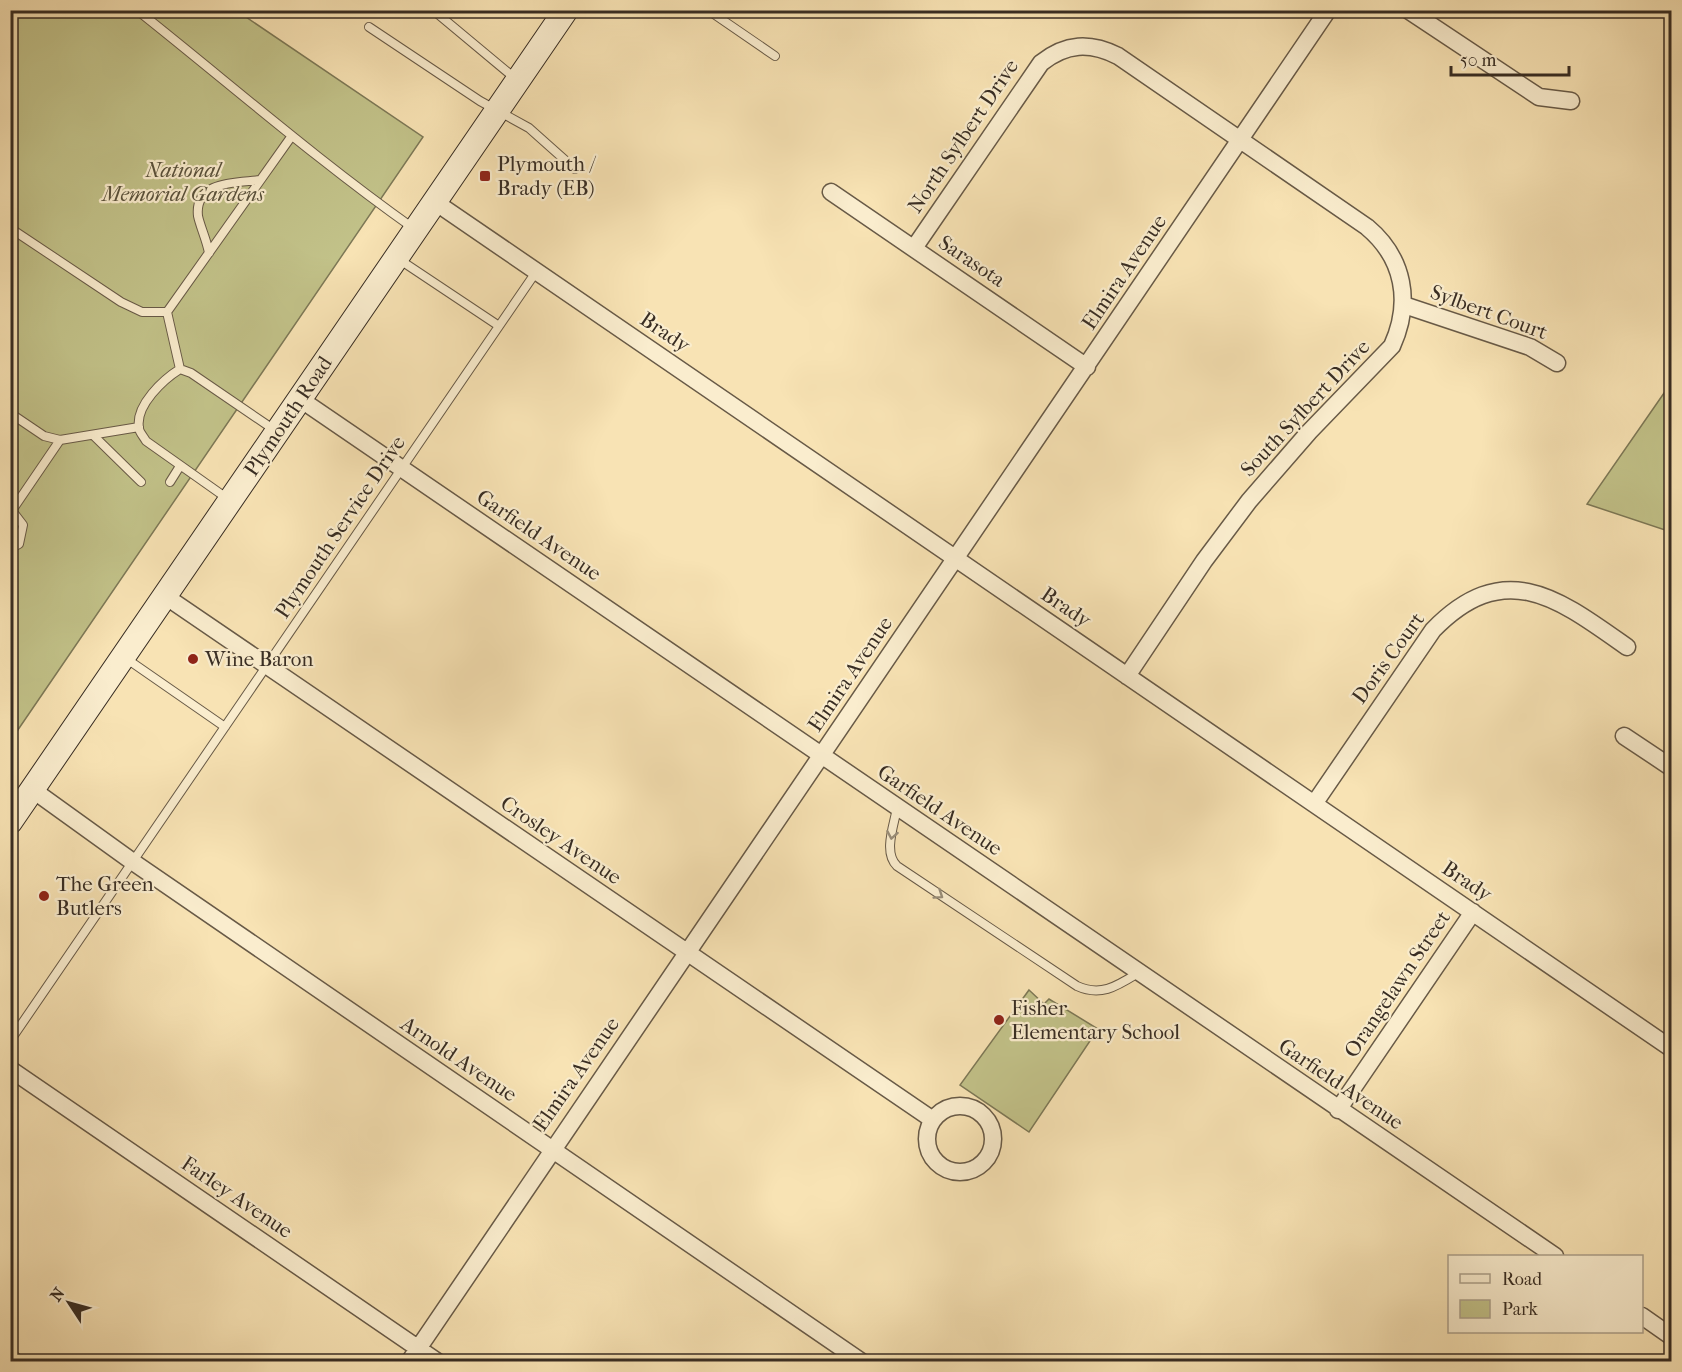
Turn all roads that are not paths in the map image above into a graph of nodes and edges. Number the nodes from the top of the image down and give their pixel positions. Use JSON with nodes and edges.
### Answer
{"nodes":[{"id":1,"x":14,"y":10,"type":"edge"},
{"id":2,"x":137,"y":10,"type":"edge"},
{"id":3,"x":433,"y":10,"type":"edge"},
{"id":4,"x":566,"y":10,"type":"edge"},
{"id":5,"x":708,"y":10,"type":"edge"},
{"id":6,"x":1328,"y":10,"type":"edge"},
{"id":7,"x":1408,"y":10,"type":"edge"},
{"id":8,"x":10,"y":15,"type":"edge"},
{"id":9,"x":369,"y":27,"type":"dead end"},
{"id":10,"x":775,"y":56,"type":"dead end"},
{"id":11,"x":518,"y":80,"type":"junction"},
{"id":12,"x":1571,"y":101,"type":"dead end"},
{"id":13,"x":498,"y":109,"type":"junction"},
{"id":14,"x":291,"y":137,"type":"junction"},
{"id":15,"x":1241,"y":139,"type":"junction"},
{"id":16,"x":575,"y":169,"type":"dead end"},
{"id":17,"x":261,"y":180,"type":"junction"},
{"id":18,"x":831,"y":192,"type":"dead end"},
{"id":19,"x":435,"y":202,"type":"junction"},
{"id":20,"x":10,"y":228,"type":"edge"},
{"id":21,"x":416,"y":230,"type":"junction"},
{"id":22,"x":914,"y":248,"type":"junction"},
{"id":23,"x":209,"y":253,"type":"junction"},
{"id":24,"x":397,"y":258,"type":"junction"},
{"id":25,"x":536,"y":272,"type":"junction"},
{"id":26,"x":1404,"y":305,"type":"junction"},
{"id":27,"x":167,"y":312,"type":"junction"},
{"id":28,"x":499,"y":326,"type":"junction"},
{"id":29,"x":1557,"y":363,"type":"dead end"},
{"id":30,"x":1087,"y":367,"type":"junction"},
{"id":31,"x":180,"y":369,"type":"junction"},
{"id":32,"x":300,"y":399,"type":"junction"},
{"id":33,"x":10,"y":413,"type":"edge"},
{"id":34,"x":139,"y":427,"type":"junction"},
{"id":35,"x":278,"y":432,"type":"junction"},
{"id":36,"x":94,"y":436,"type":"junction"},
{"id":37,"x":60,"y":440,"type":"junction"},
{"id":38,"x":180,"y":466,"type":"junction"},
{"id":39,"x":401,"y":469,"type":"junction"},
{"id":40,"x":141,"y":482,"type":"dead end"},
{"id":41,"x":170,"y":482,"type":"dead end"},
{"id":42,"x":230,"y":501,"type":"junction"},
{"id":43,"x":12,"y":508,"type":"edge"},
{"id":44,"x":10,"y":549,"type":"edge"},
{"id":45,"x":956,"y":559,"type":"junction"},
{"id":46,"x":165,"y":596,"type":"junction"},
{"id":47,"x":1627,"y":646,"type":"dead end"},
{"id":48,"x":123,"y":657,"type":"junction"},
{"id":49,"x":267,"y":666,"type":"junction"},
{"id":50,"x":1126,"y":676,"type":"junction"},
{"id":51,"x":225,"y":727,"type":"junction"},
{"id":52,"x":1624,"y":736,"type":"dead end"},
{"id":53,"x":821,"y":756,"type":"junction"},
{"id":54,"x":1671,"y":768,"type":"edge"},
{"id":55,"x":33,"y":790,"type":"junction"},
{"id":56,"x":1314,"y":804,"type":"junction"},
{"id":57,"x":897,"y":808,"type":"junction"},
{"id":58,"x":12,"y":816,"type":"edge"},
{"id":59,"x":133,"y":862,"type":"junction"},
{"id":60,"x":1473,"y":912,"type":"junction"},
{"id":61,"x":687,"y":953,"type":"junction"},
{"id":62,"x":1138,"y":973,"type":"junction"},
{"id":63,"x":10,"y":1041,"type":"edge"},
{"id":64,"x":1671,"y":1049,"type":"edge"},
{"id":65,"x":10,"y":1069,"type":"edge"},
{"id":66,"x":1338,"y":1110,"type":"junction"},
{"id":67,"x":933,"y":1120,"type":"junction"},
{"id":68,"x":551,"y":1149,"type":"junction"},
{"id":69,"x":1552,"y":1255,"type":"edge"},
{"id":70,"x":1643,"y":1318,"type":"edge"},
{"id":71,"x":1671,"y":1337,"type":"edge"},
{"id":72,"x":413,"y":1355,"type":"edge"},
{"id":73,"x":10,"y":1358,"type":"edge"},
{"id":74,"x":15,"y":1362,"type":"edge"},
{"id":75,"x":438,"y":1362,"type":"edge"},
{"id":76,"x":862,"y":1362,"type":"edge"}],
"edges":[{"from":1,"to":8,"type":"lane"},
{"from":2,"to":14,"type":"lane"},
{"from":3,"to":11,"type":"lane"},
{"from":4,"to":11,"type":"main road","name":"Plymouth Road"},
{"from":5,"to":10,"type":"lane"},
{"from":6,"to":15,"type":"street","name":"Elmira Avenue"},
{"from":7,"to":12,"type":"street"},
{"from":9,"to":13,"type":"lane"},
{"from":11,"to":13,"type":"main road","name":"Plymouth Road"},
{"from":13,"to":16,"type":"lane"},
{"from":13,"to":19,"type":"main road","name":"Plymouth Road"},
{"from":14,"to":17,"type":"lane"},
{"from":14,"to":21,"type":"lane"},
{"from":15,"to":22,"type":"street","name":"North Sylbert Drive"},
{"from":15,"to":26,"type":"street","name":"South Sylbert Drive"},
{"from":15,"to":30,"type":"street","name":"Elmira Avenue"},
{"from":17,"to":23,"type":"lane"},
{"from":17,"to":23,"type":"lane"},
{"from":18,"to":22,"type":"street","name":"Sarasota"},
{"from":19,"to":21,"type":"main road","name":"Plymouth Road"},
{"from":19,"to":25,"type":"street","name":"Brady"},
{"from":20,"to":27,"type":"lane"},
{"from":21,"to":24,"type":"main road","name":"Plymouth Road"},
{"from":22,"to":30,"type":"street","name":"Sarasota"},
{"from":23,"to":27,"type":"lane"},
{"from":24,"to":28,"type":"lane"},
{"from":24,"to":32,"type":"main road","name":"Plymouth Road"},
{"from":25,"to":28,"type":"lane","name":"Plymouth Service Drive"},
{"from":25,"to":45,"type":"street","name":"Brady"},
{"from":26,"to":29,"type":"street","name":"Sylbert Court"},
{"from":26,"to":50,"type":"street","name":"South Sylbert Drive"},
{"from":27,"to":31,"type":"lane"},
{"from":28,"to":39,"type":"lane","name":"Plymouth Service Drive"},
{"from":30,"to":45,"type":"street","name":"Elmira Avenue"},
{"from":31,"to":34,"type":"lane"},
{"from":31,"to":35,"type":"lane"},
{"from":32,"to":35,"type":"main road","name":"Plymouth Road"},
{"from":32,"to":39,"type":"street","name":"Garfield Avenue"},
{"from":33,"to":37,"type":"lane"},
{"from":34,"to":36,"type":"lane"},
{"from":34,"to":38,"type":"lane"},
{"from":35,"to":42,"type":"main road","name":"Plymouth Road"},
{"from":36,"to":37,"type":"lane"},
{"from":36,"to":40,"type":"lane"},
{"from":37,"to":43,"type":"lane"},
{"from":38,"to":41,"type":"lane"},
{"from":38,"to":42,"type":"lane"},
{"from":39,"to":49,"type":"lane","name":"Plymouth Service Drive"},
{"from":39,"to":53,"type":"street","name":"Garfield Avenue"},
{"from":42,"to":46,"type":"main road","name":"Plymouth Road"},
{"from":43,"to":44,"type":"lane"},
{"from":45,"to":50,"type":"street","name":"Brady"},
{"from":45,"to":53,"type":"street","name":"Elmira Avenue"},
{"from":46,"to":48,"type":"main road","name":"Plymouth Road"},
{"from":46,"to":49,"type":"street","name":"Crosley Avenue"},
{"from":47,"to":56,"type":"street","name":"Doris Court"},
{"from":48,"to":51,"type":"lane"},
{"from":48,"to":55,"type":"main road","name":"Plymouth Road"},
{"from":49,"to":51,"type":"lane","name":"Plymouth Service Drive"},
{"from":49,"to":61,"type":"street","name":"Crosley Avenue"},
{"from":50,"to":56,"type":"street","name":"Brady"},
{"from":51,"to":59,"type":"lane","name":"Plymouth Service Drive"},
{"from":52,"to":54,"type":"street"},
{"from":53,"to":57,"type":"street","name":"Garfield Avenue"},
{"from":53,"to":61,"type":"street","name":"Elmira Avenue"},
{"from":55,"to":58,"type":"main road","name":"Plymouth Road"},
{"from":55,"to":59,"type":"street","name":"Arnold Avenue"},
{"from":56,"to":60,"type":"street","name":"Brady"},
{"from":57,"to":62,"type":"street","name":"Garfield Avenue"},
{"from":57,"to":62,"type":"lane","one_way":true},
{"from":59,"to":63,"type":"lane","name":"Plymouth Service Drive"},
{"from":59,"to":68,"type":"street","name":"Arnold Avenue"},
{"from":60,"to":64,"type":"street","name":"Brady"},
{"from":60,"to":66,"type":"street","name":"Orangelawn Street"},
{"from":61,"to":67,"type":"street","name":"Crosley Avenue"},
{"from":61,"to":68,"type":"street","name":"Elmira Avenue"},
{"from":62,"to":66,"type":"street","name":"Garfield Avenue"},
{"from":65,"to":72,"type":"street","name":"Farley Avenue"},
{"from":66,"to":69,"type":"street","name":"Garfield Avenue"},
{"from":67,"to":67,"type":"street"},
{"from":68,"to":72,"type":"street","name":"Elmira Avenue"},
{"from":68,"to":76,"type":"street","name":"Arnold Avenue"},
{"from":70,"to":71,"type":"street"},
{"from":72,"to":75,"type":"street","name":"Farley Avenue"},
{"from":73,"to":74,"type":"street"}]}
